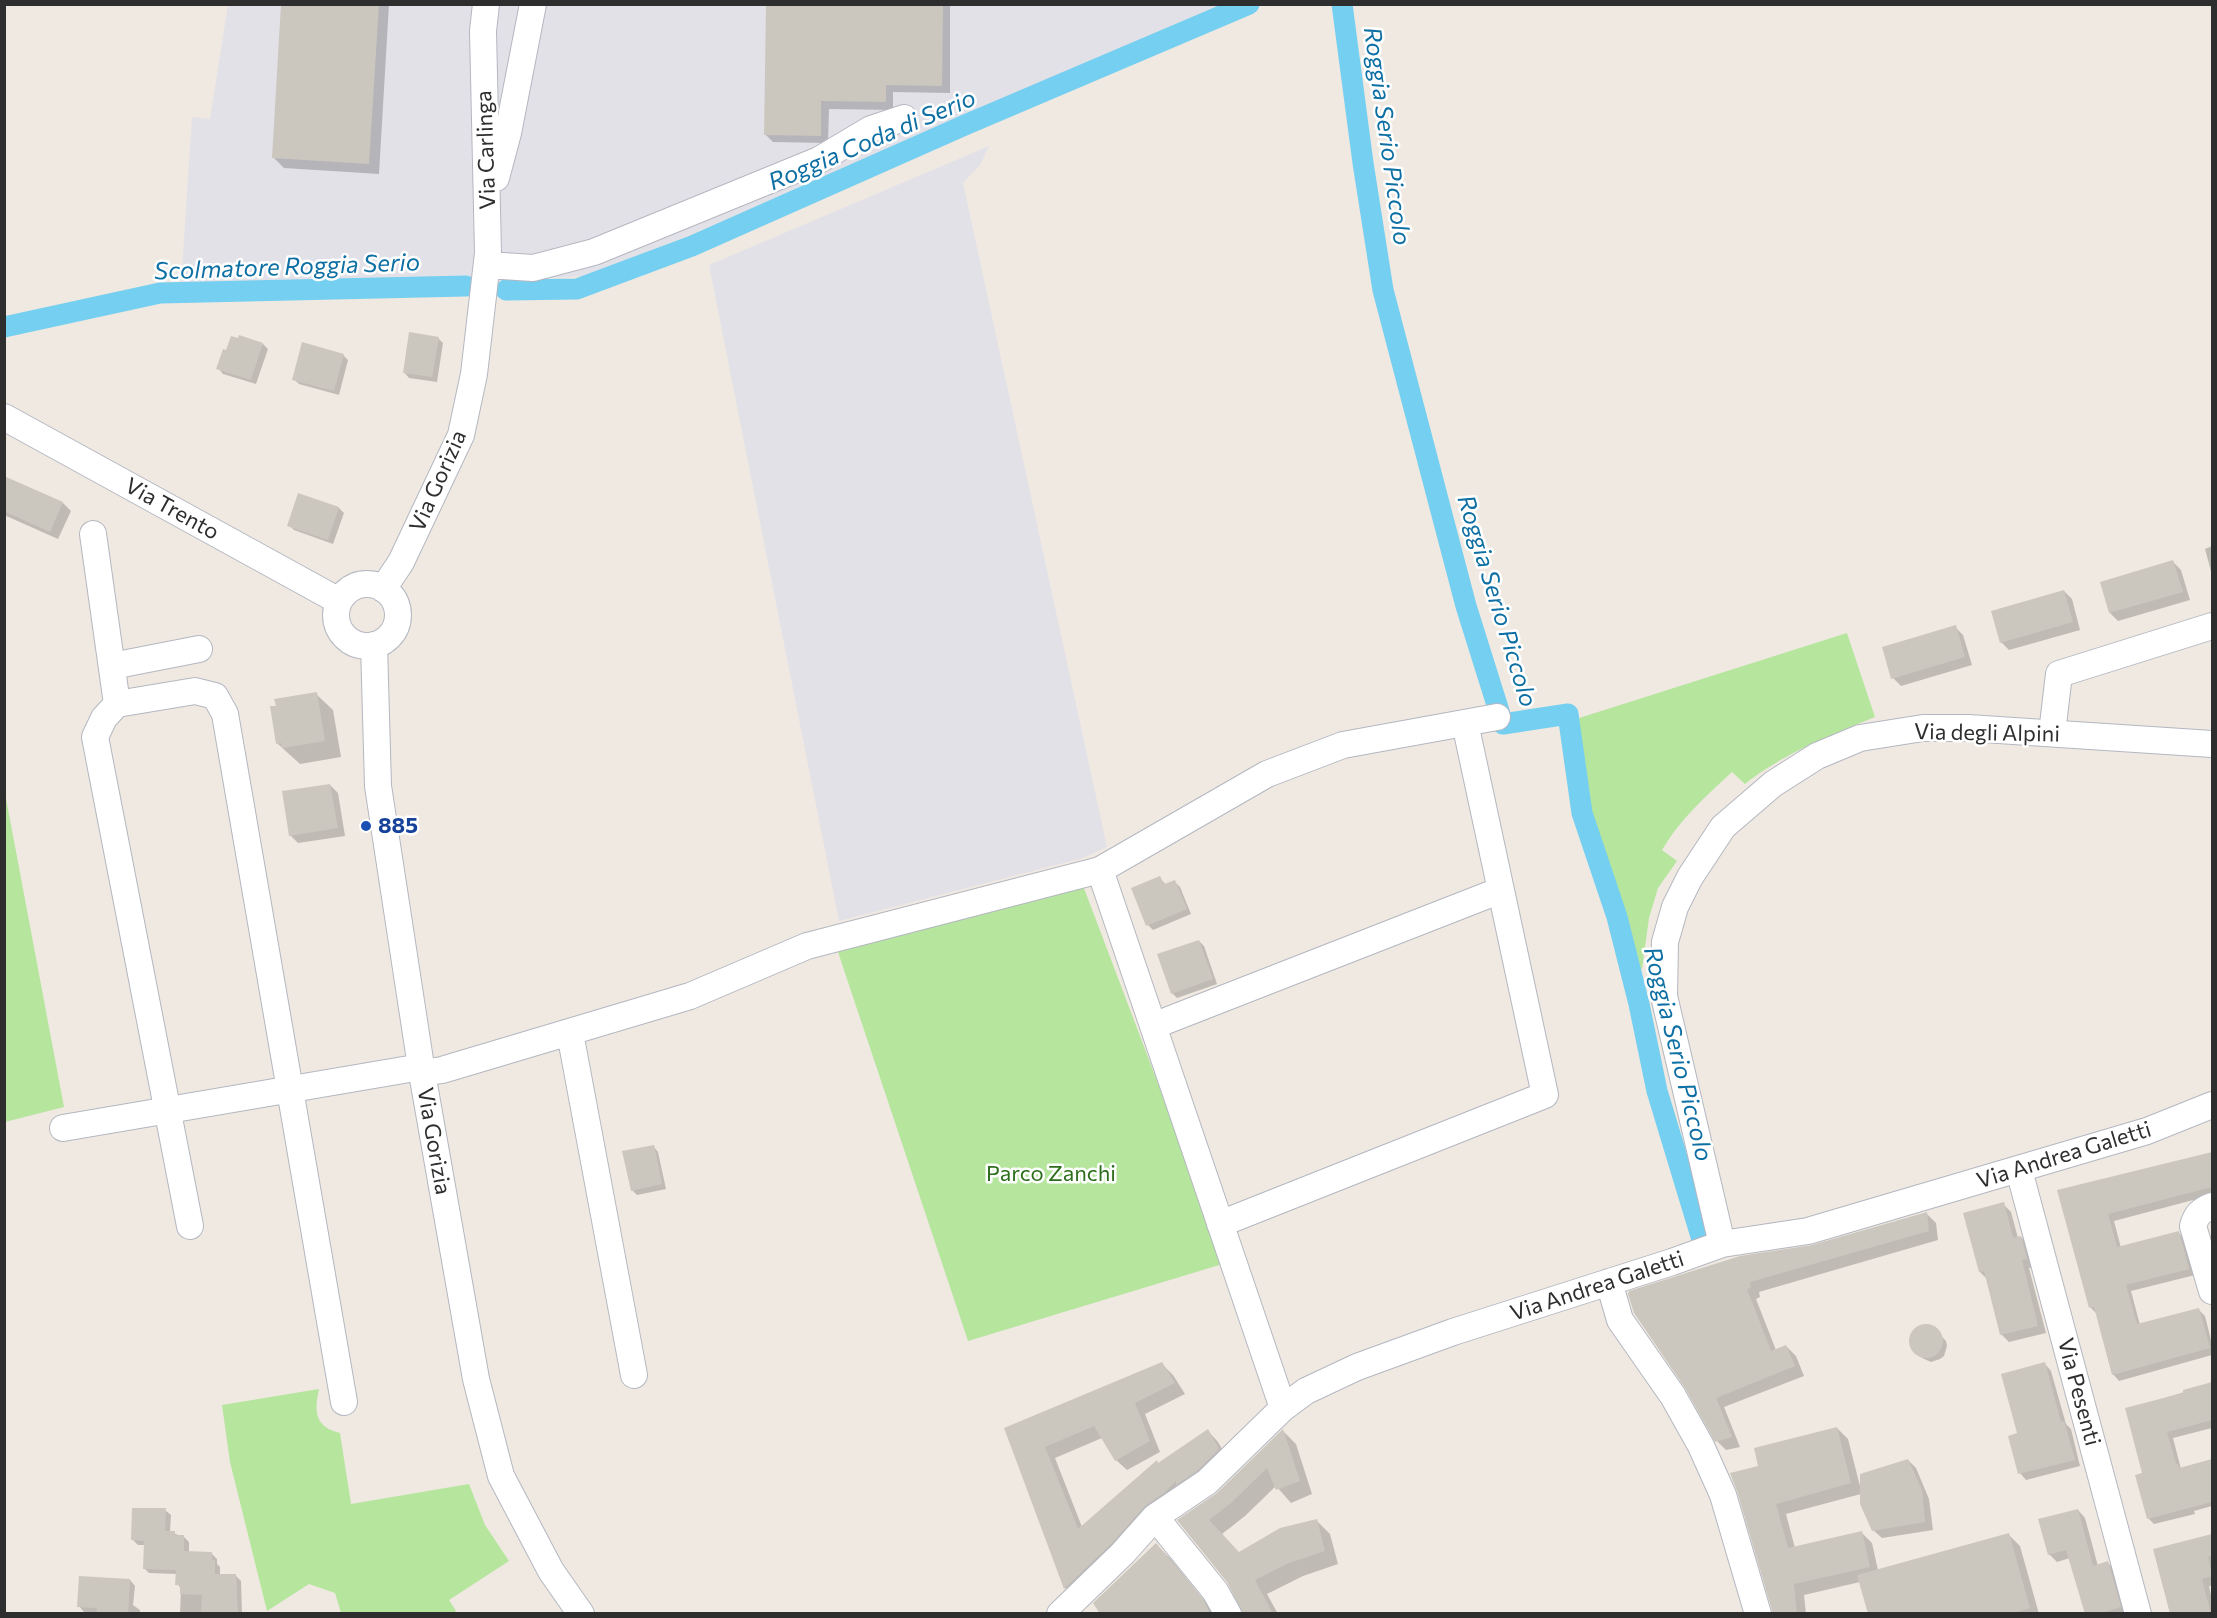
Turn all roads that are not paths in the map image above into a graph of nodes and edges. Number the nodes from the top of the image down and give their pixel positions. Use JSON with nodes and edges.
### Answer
{"nodes":[{"id":1,"x":486,"y":4,"type":"edge"},
{"id":2,"x":533,"y":4,"type":"edge"},
{"id":3,"x":904,"y":118,"type":"dead end"},
{"id":4,"x":488,"y":207,"type":"junction"},
{"id":5,"x":487,"y":265,"type":"junction"},
{"id":6,"x":484,"y":296,"type":"joint"},
{"id":7,"x":4,"y":417,"type":"edge"},
{"id":8,"x":93,"y":534,"type":"dead end"},
{"id":9,"x":383,"y":589,"type":"junction"},
{"id":10,"x":339,"y":601,"type":"junction"},
{"id":11,"x":2212,"y":626,"type":"edge"},
{"id":12,"x":374,"y":645,"type":"junction"},
{"id":13,"x":199,"y":649,"type":"dead end"},
{"id":14,"x":112,"y":666,"type":"junction"},
{"id":15,"x":117,"y":704,"type":"junction"},
{"id":16,"x":1497,"y":717,"type":"dead end"},
{"id":17,"x":1465,"y":723,"type":"junction"},
{"id":18,"x":2052,"y":733,"type":"junction"},
{"id":19,"x":2212,"y":744,"type":"edge"},
{"id":20,"x":1100,"y":870,"type":"junction"},
{"id":21,"x":1501,"y":890,"type":"junction"},
{"id":22,"x":1153,"y":1026,"type":"junction"},
{"id":23,"x":570,"y":1033,"type":"junction"},
{"id":24,"x":422,"y":1070,"type":"junction"},
{"id":25,"x":290,"y":1090,"type":"junction"},
{"id":26,"x":2212,"y":1105,"type":"edge"},
{"id":27,"x":169,"y":1111,"type":"junction"},
{"id":28,"x":63,"y":1128,"type":"dead end"},
{"id":29,"x":2019,"y":1170,"type":"junction"},
{"id":30,"x":2212,"y":1206,"type":"edge"},
{"id":31,"x":1220,"y":1224,"type":"junction"},
{"id":32,"x":190,"y":1226,"type":"dead end"},
{"id":33,"x":1722,"y":1244,"type":"junction"},
{"id":34,"x":1609,"y":1282,"type":"junction"},
{"id":35,"x":2212,"y":1292,"type":"edge"},
{"id":36,"x":634,"y":1375,"type":"dead end"},
{"id":37,"x":344,"y":1402,"type":"dead end"},
{"id":38,"x":1283,"y":1408,"type":"junction"},
{"id":39,"x":1155,"y":1517,"type":"junction"},
{"id":40,"x":580,"y":1614,"type":"edge"},
{"id":41,"x":1060,"y":1614,"type":"edge"},
{"id":42,"x":1228,"y":1614,"type":"edge"},
{"id":43,"x":1758,"y":1614,"type":"edge"},
{"id":44,"x":2138,"y":1614,"type":"edge"}],
"edges":[{"from":1,"to":4,"type":"street","name":"Via Carlinga"},
{"from":2,"to":4,"type":"street"},
{"from":3,"to":5,"type":"street"},
{"from":4,"to":5,"type":"street","name":"Via Carlinga"},
{"from":5,"to":6,"type":"street","name":"Via Carlinga"},
{"from":6,"to":9,"type":"street","name":"Via Gorizia"},
{"from":7,"to":10,"type":"street","name":"Via Trento"},
{"from":8,"to":14,"type":"street"},
{"from":9,"to":10,"type":"street"},
{"from":9,"to":12,"type":"street"},
{"from":10,"to":12,"type":"street"},
{"from":11,"to":18,"type":"street"},
{"from":12,"to":24,"type":"street","name":"Via Gorizia"},
{"from":13,"to":14,"type":"street"},
{"from":14,"to":15,"type":"street"},
{"from":15,"to":25,"type":"street"},
{"from":15,"to":27,"type":"street"},
{"from":16,"to":17,"type":"street"},
{"from":17,"to":20,"type":"street"},
{"from":17,"to":21,"type":"street"},
{"from":18,"to":19,"type":"street","name":"Via degli Alpini"},
{"from":18,"to":33,"type":"street","name":"Via degli Alpini"},
{"from":20,"to":22,"type":"street"},
{"from":20,"to":23,"type":"street"},
{"from":21,"to":22,"type":"street"},
{"from":21,"to":31,"type":"street"},
{"from":22,"to":31,"type":"street"},
{"from":23,"to":24,"type":"street"},
{"from":23,"to":36,"type":"street"},
{"from":24,"to":25,"type":"street"},
{"from":24,"to":40,"type":"street","name":"Via Gorizia"},
{"from":25,"to":27,"type":"street"},
{"from":25,"to":37,"type":"street"},
{"from":26,"to":29,"type":"street","name":"Via Andrea Galetti"},
{"from":27,"to":28,"type":"street"},
{"from":27,"to":32,"type":"street"},
{"from":29,"to":33,"type":"street","name":"Via Andrea Galetti"},
{"from":29,"to":44,"type":"street","name":"Via Pesenti"},
{"from":30,"to":35,"type":"street"},
{"from":31,"to":38,"type":"street"},
{"from":33,"to":34,"type":"street","name":"Via Andrea Galetti"},
{"from":34,"to":38,"type":"street","name":"Via Andrea Galetti"},
{"from":34,"to":43,"type":"street"},
{"from":38,"to":39,"type":"street","name":"Via Andrea Galetti"},
{"from":39,"to":41,"type":"street","name":"Via Andrea Galetti"},
{"from":39,"to":42,"type":"street"}]}
